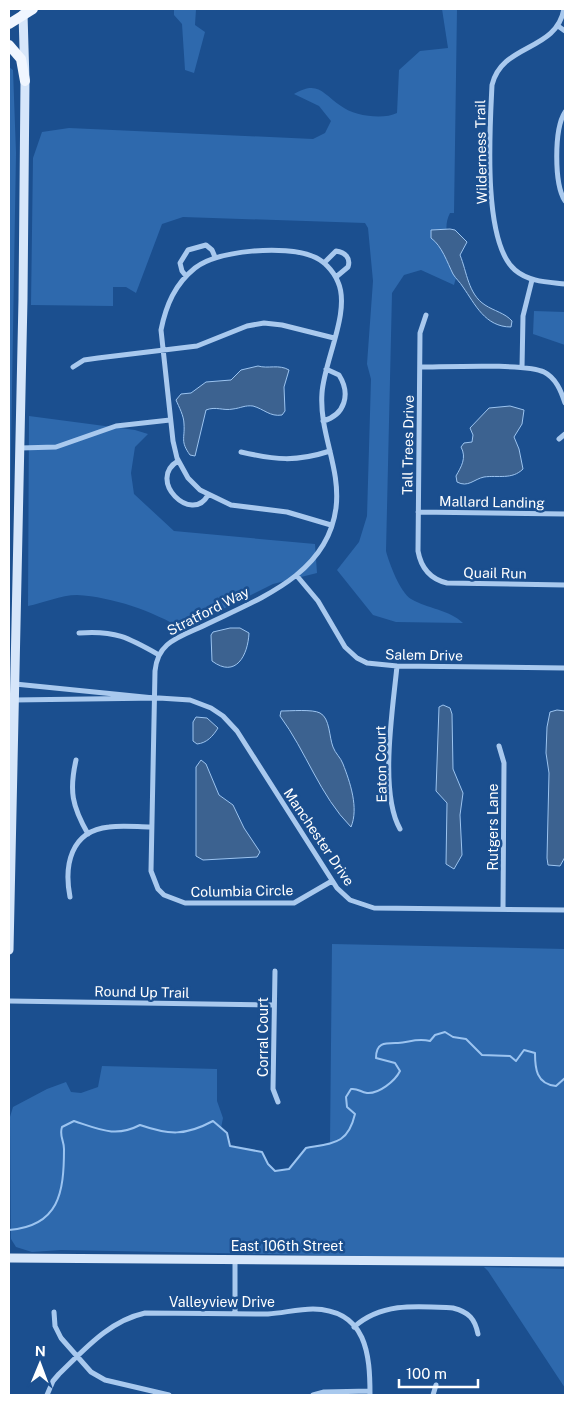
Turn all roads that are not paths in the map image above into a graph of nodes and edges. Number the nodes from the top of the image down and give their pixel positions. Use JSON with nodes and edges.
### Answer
{"nodes":[{"id":1,"x":33,"y":9,"type":"edge"},
{"id":2,"x":564,"y":9,"type":"edge"},
{"id":3,"x":22,"y":11,"type":"edge"},
{"id":4,"x":9,"y":18,"type":"edge"},
{"id":5,"x":9,"y":24,"type":"edge"},
{"id":6,"x":558,"y":26,"type":"junction"},
{"id":7,"x":565,"y":30,"type":"edge"},
{"id":8,"x":9,"y":45,"type":"edge"},
{"id":9,"x":25,"y":81,"type":"junction"},
{"id":10,"x":565,"y":112,"type":"edge"},
{"id":11,"x":565,"y":201,"type":"edge"},
{"id":12,"x":215,"y":257,"type":"junction"},
{"id":13,"x":324,"y":263,"type":"junction"},
{"id":14,"x":186,"y":276,"type":"junction"},
{"id":15,"x":336,"y":277,"type":"junction"},
{"id":16,"x":532,"y":280,"type":"junction"},
{"id":17,"x":565,"y":284,"type":"edge"},
{"id":18,"x":426,"y":315,"type":"dead end"},
{"id":19,"x":334,"y":338,"type":"junction"},
{"id":20,"x":162,"y":350,"type":"junction"},
{"id":21,"x":73,"y":366,"type":"dead end"},
{"id":22,"x":420,"y":367,"type":"junction"},
{"id":23,"x":522,"y":368,"type":"junction"},
{"id":24,"x":326,"y":369,"type":"junction"},
{"id":25,"x":565,"y":403,"type":"edge"},
{"id":26,"x":170,"y":420,"type":"junction"},
{"id":27,"x":323,"y":421,"type":"junction"},
{"id":28,"x":565,"y":434,"type":"edge"},
{"id":29,"x":559,"y":439,"type":"dead end"},
{"id":30,"x":20,"y":448,"type":"junction"},
{"id":31,"x":330,"y":451,"type":"junction"},
{"id":32,"x":241,"y":452,"type":"dead end"},
{"id":33,"x":178,"y":461,"type":"junction"},
{"id":34,"x":208,"y":495,"type":"junction"},
{"id":35,"x":418,"y":512,"type":"junction"},
{"id":36,"x":565,"y":514,"type":"edge"},
{"id":37,"x":332,"y":525,"type":"junction"},
{"id":38,"x":428,"y":573,"type":"joint"},
{"id":39,"x":297,"y":576,"type":"junction"},
{"id":40,"x":565,"y":585,"type":"edge"},
{"id":41,"x":79,"y":633,"type":"dead end"},
{"id":42,"x":159,"y":655,"type":"junction"},
{"id":43,"x":397,"y":666,"type":"junction"},
{"id":44,"x":565,"y":668,"type":"edge"},
{"id":45,"x":15,"y":684,"type":"junction"},
{"id":46,"x":154,"y":698,"type":"junction"},
{"id":47,"x":14,"y":700,"type":"junction"},
{"id":48,"x":499,"y":746,"type":"dead end"},
{"id":49,"x":76,"y":760,"type":"dead end"},
{"id":50,"x":152,"y":827,"type":"junction"},
{"id":51,"x":400,"y":830,"type":"dead end"},
{"id":52,"x":88,"y":834,"type":"junction"},
{"id":53,"x":151,"y":854,"type":"joint"},
{"id":54,"x":332,"y":881,"type":"junction"},
{"id":55,"x":70,"y":897,"type":"dead end"},
{"id":56,"x":503,"y":910,"type":"junction"},
{"id":57,"x":565,"y":910,"type":"edge"},
{"id":58,"x":9,"y":950,"type":"edge"},
{"id":59,"x":275,"y":971,"type":"dead end"},
{"id":60,"x":9,"y":1001,"type":"edge"},
{"id":61,"x":274,"y":1006,"type":"junction"},
{"id":62,"x":278,"y":1102,"type":"dead end"},
{"id":63,"x":9,"y":1258,"type":"edge"},
{"id":64,"x":236,"y":1260,"type":"junction"},
{"id":65,"x":565,"y":1262,"type":"edge"},
{"id":66,"x":54,"y":1312,"type":"dead end"},
{"id":67,"x":235,"y":1313,"type":"junction"},
{"id":68,"x":354,"y":1327,"type":"junction"},
{"id":69,"x":478,"y":1334,"type":"dead end"},
{"id":70,"x":77,"y":1357,"type":"junction"},
{"id":71,"x":436,"y":1385,"type":"dead end"},
{"id":72,"x":370,"y":1393,"type":"edge"},
{"id":73,"x":47,"y":1395,"type":"edge"},
{"id":74,"x":169,"y":1395,"type":"edge"},
{"id":75,"x":313,"y":1395,"type":"edge"},
{"id":76,"x":433,"y":1395,"type":"edge"}],
"edges":[{"from":1,"to":3,"type":"main road"},
{"from":2,"to":6,"type":"street"},
{"from":3,"to":4,"type":"main road"},
{"from":3,"to":5,"type":"main road"},
{"from":3,"to":9,"type":"street"},
{"from":6,"to":7,"type":"street"},
{"from":6,"to":16,"type":"street","name":"Wilderness Trail"},
{"from":8,"to":9,"type":"main road"},
{"from":9,"to":30,"type":"street"},
{"from":10,"to":11,"type":"street"},
{"from":12,"to":13,"type":"street"},
{"from":12,"to":14,"type":"street"},
{"from":12,"to":14,"type":"street"},
{"from":13,"to":15,"type":"street"},
{"from":13,"to":15,"type":"street"},
{"from":14,"to":20,"type":"street"},
{"from":15,"to":19,"type":"street","name":"Stratford Way"},
{"from":16,"to":17,"type":"street","name":"Wilderness Trail"},
{"from":16,"to":23,"type":"street"},
{"from":18,"to":22,"type":"street","name":"Tall Trees Drive"},
{"from":19,"to":20,"type":"street"},
{"from":19,"to":24,"type":"street","name":"Stratford Way"},
{"from":20,"to":21,"type":"street"},
{"from":20,"to":26,"type":"street"},
{"from":22,"to":23,"type":"street"},
{"from":22,"to":35,"type":"street","name":"Tall Trees Drive"},
{"from":23,"to":25,"type":"street"},
{"from":24,"to":27,"type":"street","name":"Stratford Way"},
{"from":24,"to":27,"type":"street"},
{"from":26,"to":30,"type":"street"},
{"from":26,"to":33,"type":"street"},
{"from":27,"to":31,"type":"street","name":"Stratford Way"},
{"from":28,"to":29,"type":"street"},
{"from":30,"to":45,"type":"street"},
{"from":31,"to":32,"type":"street"},
{"from":31,"to":37,"type":"street","name":"Stratford Way"},
{"from":33,"to":34,"type":"street"},
{"from":33,"to":34,"type":"street"},
{"from":34,"to":37,"type":"street"},
{"from":35,"to":36,"type":"street","name":"Mallard Landing"},
{"from":35,"to":38,"type":"street","name":"Tall Trees Drive"},
{"from":37,"to":39,"type":"street","name":"Stratford Way"},
{"from":38,"to":40,"type":"street","name":"Quail Run"},
{"from":39,"to":42,"type":"street","name":"Stratford Way"},
{"from":39,"to":43,"type":"street","name":"Salem Drive"},
{"from":41,"to":42,"type":"street"},
{"from":42,"to":46,"type":"street","name":"Stratford Way"},
{"from":43,"to":44,"type":"street","name":"Salem Drive"},
{"from":43,"to":51,"type":"street","name":"Eaton Court"},
{"from":45,"to":46,"type":"street","name":"Manchester Drive"},
{"from":45,"to":47,"type":"street"},
{"from":46,"to":47,"type":"street","name":"Manchester Drive"},
{"from":46,"to":50,"type":"street","name":"Stratford Way"},
{"from":46,"to":54,"type":"street","name":"Manchester Drive"},
{"from":47,"to":58,"type":"street"},
{"from":48,"to":56,"type":"street","name":"Rutgers Lane"},
{"from":49,"to":52,"type":"street"},
{"from":50,"to":52,"type":"street"},
{"from":50,"to":53,"type":"street","name":"Stratford Way"},
{"from":52,"to":55,"type":"street"},
{"from":53,"to":54,"type":"street","name":"Columbia Circle"},
{"from":54,"to":56,"type":"street","name":"Manchester Drive"},
{"from":56,"to":57,"type":"street","name":"Manchester Drive"},
{"from":59,"to":61,"type":"street","name":"Corral Court"},
{"from":60,"to":61,"type":"street","name":"Round Up Trail"},
{"from":61,"to":62,"type":"street","name":"Corral Court"},
{"from":63,"to":64,"type":"street","name":"East 106th Street"},
{"from":64,"to":65,"type":"street","name":"East 106th Street"},
{"from":64,"to":67,"type":"street"},
{"from":66,"to":70,"type":"street"},
{"from":67,"to":68,"type":"street","name":"Valleyview Drive"},
{"from":67,"to":70,"type":"street","name":"Valleyview Drive"},
{"from":68,"to":69,"type":"street"},
{"from":68,"to":72,"type":"street","name":"Valleyview Drive"},
{"from":70,"to":73,"type":"street","name":"Valleyview Drive"},
{"from":70,"to":74,"type":"street"},
{"from":71,"to":76,"type":"street"},
{"from":72,"to":75,"type":"street"}]}
